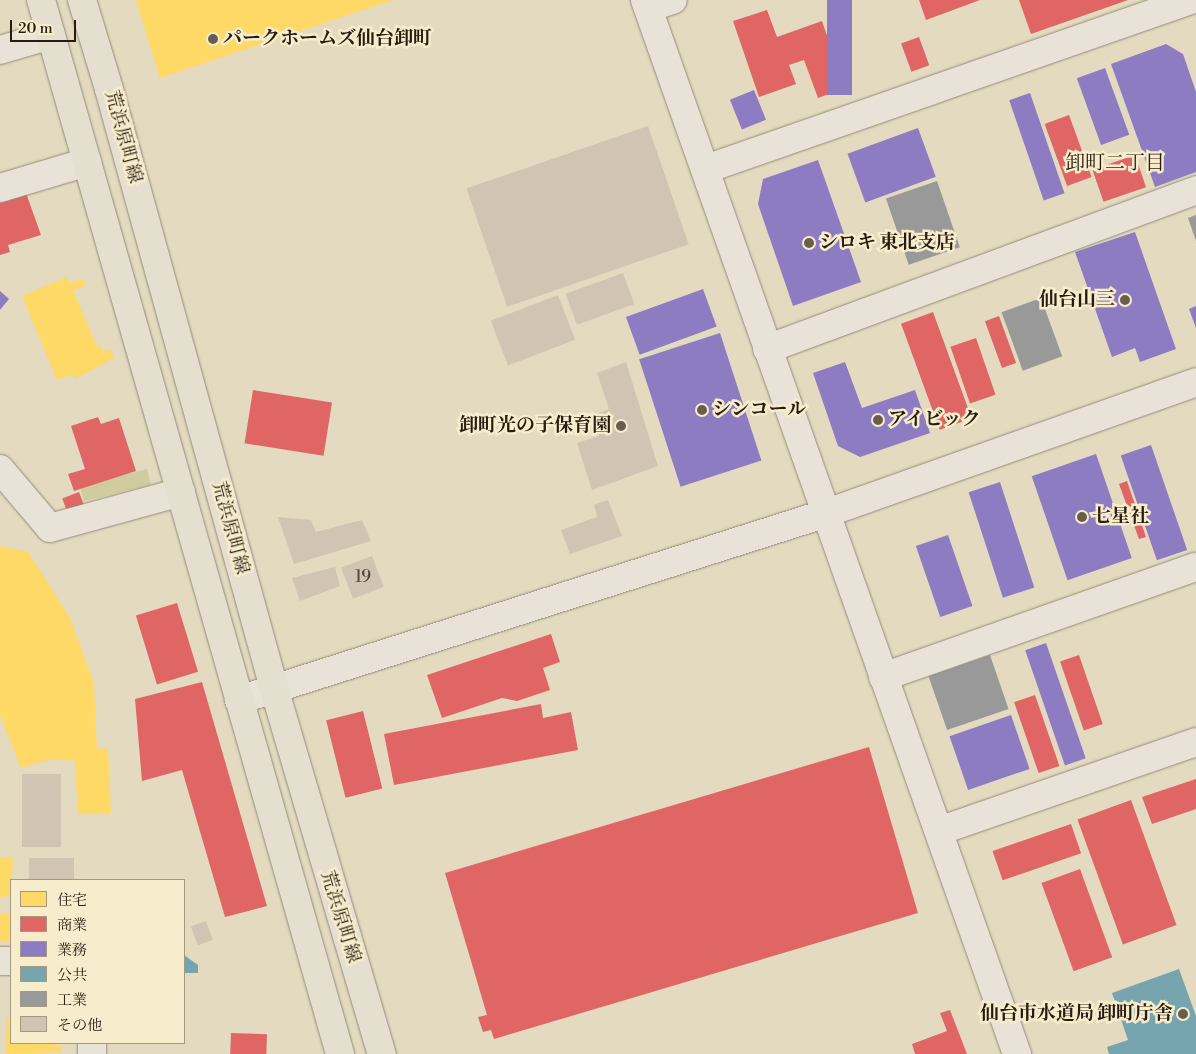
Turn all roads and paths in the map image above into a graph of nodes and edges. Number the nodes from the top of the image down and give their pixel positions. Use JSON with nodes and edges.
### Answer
{"nodes":[{"id":1,"x":41,"y":0,"type":"edge"},
{"id":2,"x":82,"y":0,"type":"edge"},
{"id":3,"x":1191,"y":0,"type":"edge"},
{"id":4,"x":655,"y":3,"type":"edge"},
{"id":5,"x":51,"y":35,"type":"junction"},
{"id":6,"x":0,"y":50,"type":"edge"},
{"id":7,"x":87,"y":162,"type":"junction"},
{"id":8,"x":706,"y":169,"type":"junction"},
{"id":9,"x":0,"y":188,"type":"edge"},
{"id":10,"x":1196,"y":190,"type":"edge"},
{"id":11,"x":767,"y":349,"type":"junction"},
{"id":12,"x":1196,"y":382,"type":"edge"},
{"id":13,"x":0,"y":468,"type":"edge"},
{"id":14,"x":181,"y":492,"type":"junction"},
{"id":15,"x":824,"y":514,"type":"junction"},
{"id":16,"x":1196,"y":567,"type":"edge"},
{"id":17,"x":883,"y":677,"type":"junction"},
{"id":18,"x":274,"y":688,"type":"junction"},
{"id":19,"x":239,"y":700,"type":"junction"},
{"id":20,"x":1196,"y":742,"type":"edge"},
{"id":21,"x":939,"y":831,"type":"junction"},
{"id":22,"x":340,"y":1054,"type":"edge"},
{"id":23,"x":382,"y":1054,"type":"edge"},
{"id":24,"x":1017,"y":1054,"type":"edge"}],
"edges":[{"from":1,"to":5,"type":"main road","name":"荒浜原町線"},
{"from":2,"to":18,"type":"main road","name":"荒浜原町線"},
{"from":3,"to":8,"type":"street"},
{"from":4,"to":8,"type":"street"},
{"from":5,"to":6,"type":"street"},
{"from":5,"to":7,"type":"main road","name":"荒浜原町線"},
{"from":7,"to":9,"type":"street"},
{"from":7,"to":14,"type":"main road","name":"荒浜原町線"},
{"from":8,"to":11,"type":"street"},
{"from":10,"to":11,"type":"street"},
{"from":11,"to":15,"type":"street"},
{"from":12,"to":15,"type":"street"},
{"from":13,"to":14,"type":"street"},
{"from":14,"to":19,"type":"main road","name":"荒浜原町線"},
{"from":15,"to":17,"type":"street"},
{"from":15,"to":18,"type":"street"},
{"from":16,"to":17,"type":"street"},
{"from":17,"to":21,"type":"street"},
{"from":18,"to":19,"type":"street"},
{"from":18,"to":23,"type":"main road","name":"荒浜原町線"},
{"from":19,"to":22,"type":"main road","name":"荒浜原町線"},
{"from":20,"to":21,"type":"street"},
{"from":21,"to":24,"type":"street"}]}
